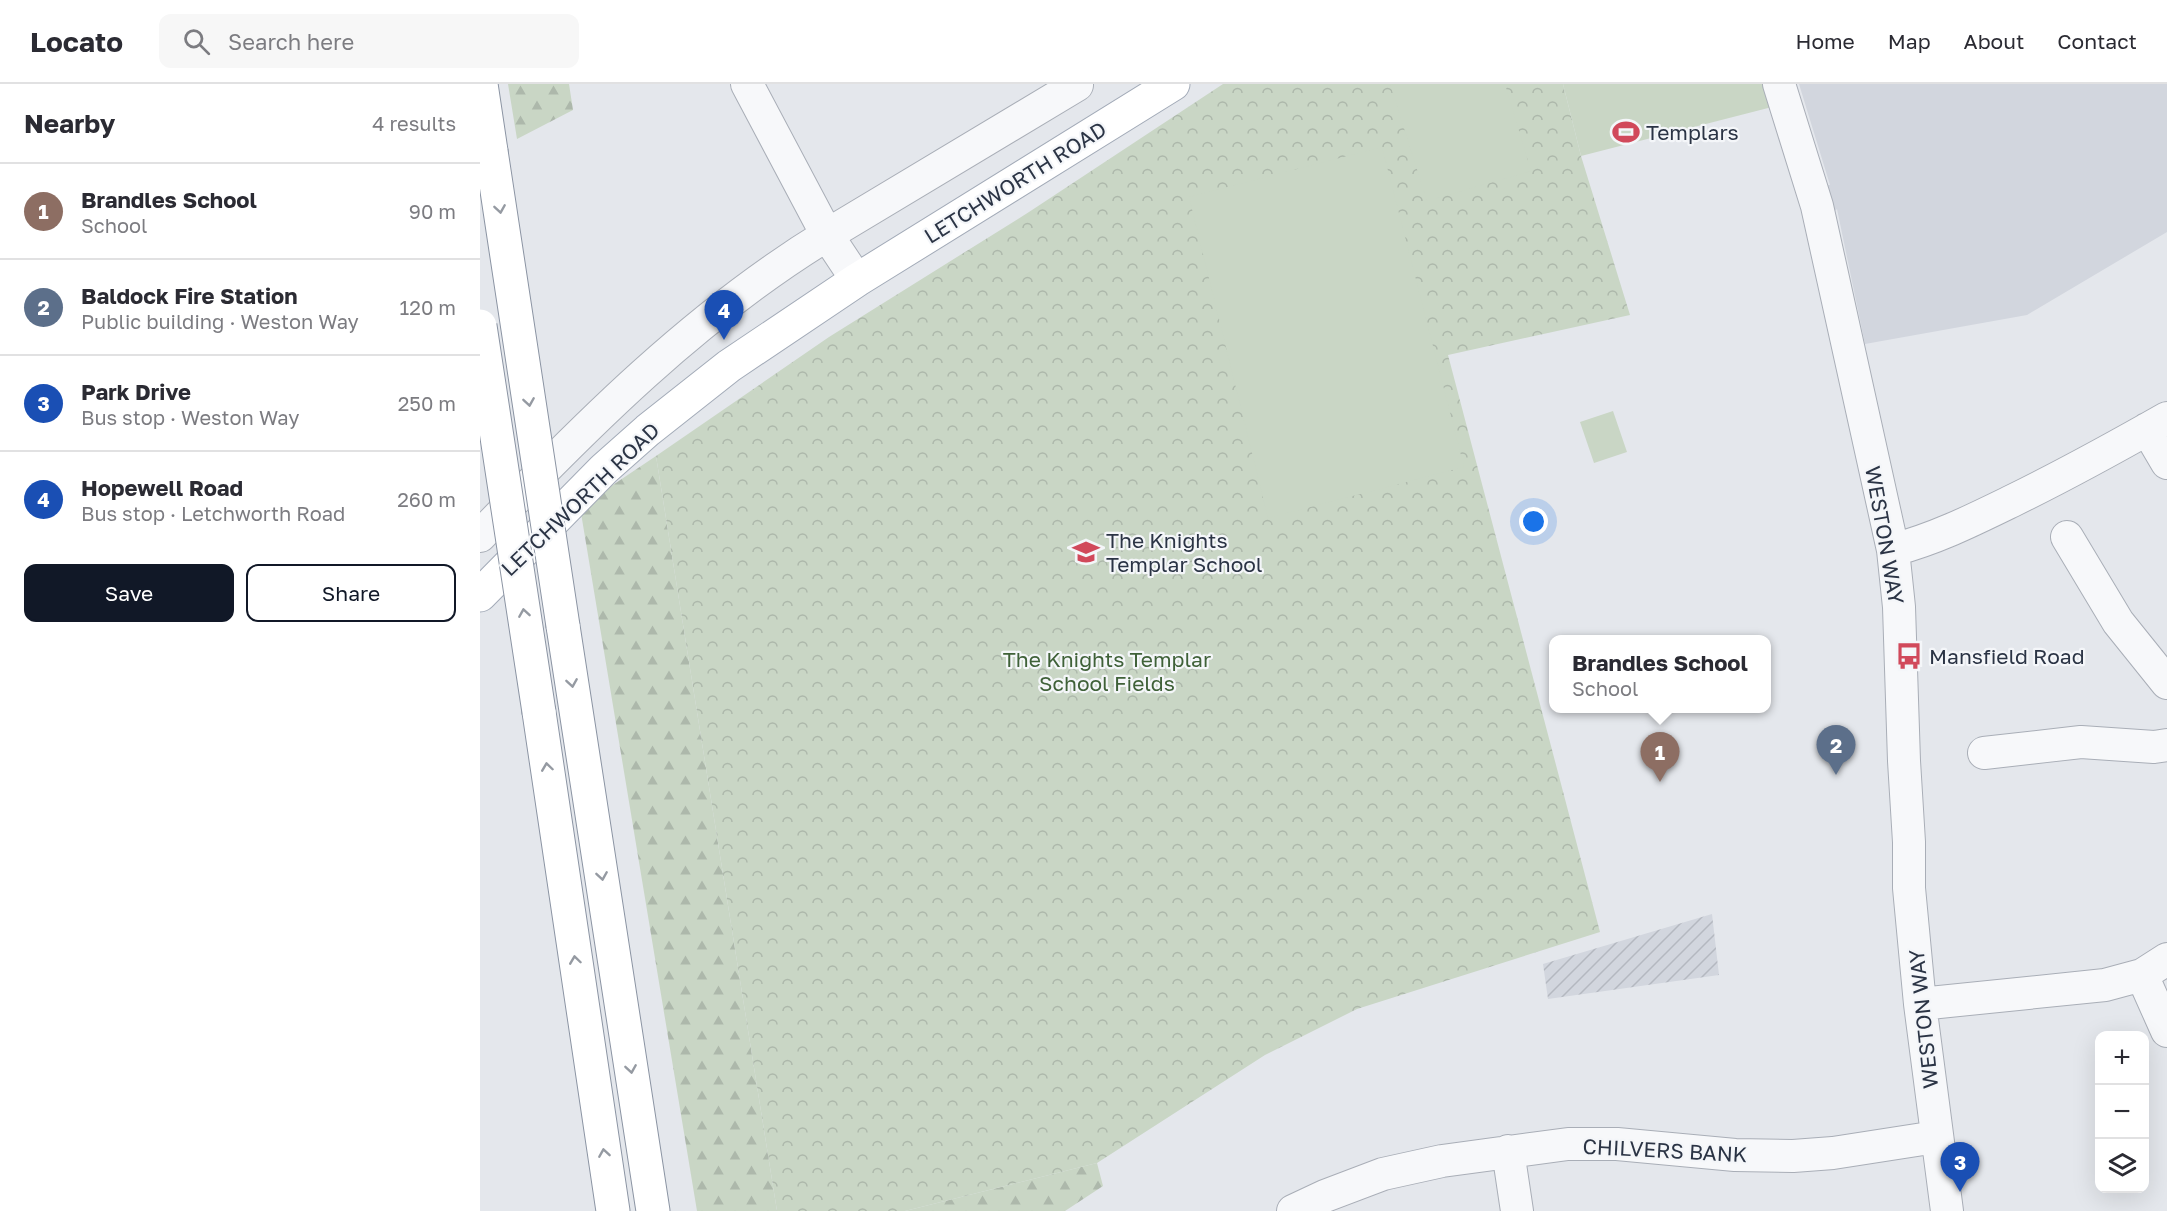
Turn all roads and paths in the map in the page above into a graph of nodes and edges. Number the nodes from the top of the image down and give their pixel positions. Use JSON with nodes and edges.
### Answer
{"nodes":[{"id":1,"x":481,"y":84,"type":"edge"},
{"id":2,"x":747,"y":84,"type":"edge"},
{"id":3,"x":1173,"y":84,"type":"edge"},
{"id":4,"x":1779,"y":84,"type":"edge"},
{"id":5,"x":1077,"y":85,"type":"edge"},
{"id":6,"x":827,"y":235,"type":"junction"},
{"id":7,"x":857,"y":280,"type":"junction"},
{"id":8,"x":480,"y":326,"type":"edge"},
{"id":9,"x":2157,"y":423,"type":"edge"},
{"id":10,"x":2167,"y":463,"type":"edge"},
{"id":11,"x":481,"y":530,"type":"edge"},
{"id":12,"x":2067,"y":537,"type":"dead end"},
{"id":13,"x":1893,"y":550,"type":"junction"},
{"id":14,"x":480,"y":595,"type":"edge"},
{"id":15,"x":2167,"y":682,"type":"edge"},
{"id":16,"x":2167,"y":746,"type":"edge"},
{"id":17,"x":1984,"y":753,"type":"dead end"},
{"id":18,"x":2154,"y":967,"type":"edge"},
{"id":19,"x":1920,"y":1004,"type":"junction"},
{"id":20,"x":2167,"y":1031,"type":"edge"},
{"id":21,"x":1936,"y":1137,"type":"junction"},
{"id":22,"x":1508,"y":1151,"type":"junction"},
{"id":23,"x":613,"y":1211,"type":"edge"},
{"id":24,"x":653,"y":1211,"type":"edge"},
{"id":25,"x":1293,"y":1211,"type":"edge"},
{"id":26,"x":1517,"y":1211,"type":"edge"},
{"id":27,"x":1947,"y":1211,"type":"edge"}],
"edges":[{"from":1,"to":24,"type":"main road","one_way":true,"bridge":true},
{"from":2,"to":6,"type":"street"},
{"from":3,"to":7,"type":"main road","name":"LETCHWORTH ROAD"},
{"from":4,"to":13,"type":"street","name":"WESTON WAY"},
{"from":5,"to":6,"type":"street","name":"LETCHWORTH ROAD"},
{"from":6,"to":7,"type":"street"},
{"from":6,"to":11,"type":"street","name":"LETCHWORTH ROAD"},
{"from":7,"to":14,"type":"main road","name":"LETCHWORTH ROAD"},
{"from":23,"to":8,"type":"main road","one_way":true,"bridge":true},
{"from":9,"to":10,"type":"street"},
{"from":9,"to":13,"type":"street"},
{"from":12,"to":15,"type":"street"},
{"from":13,"to":19,"type":"street","name":"WESTON WAY"},
{"from":16,"to":17,"type":"street"},
{"from":18,"to":19,"type":"street"},
{"from":18,"to":20,"type":"street"},
{"from":19,"to":21,"type":"street","name":"WESTON WAY"},
{"from":21,"to":22,"type":"street","name":"CHILVERS BANK"},
{"from":21,"to":27,"type":"street","name":"WESTON WAY"},
{"from":22,"to":25,"type":"street","name":"CHILVERS BANK"},
{"from":22,"to":26,"type":"street"}]}
